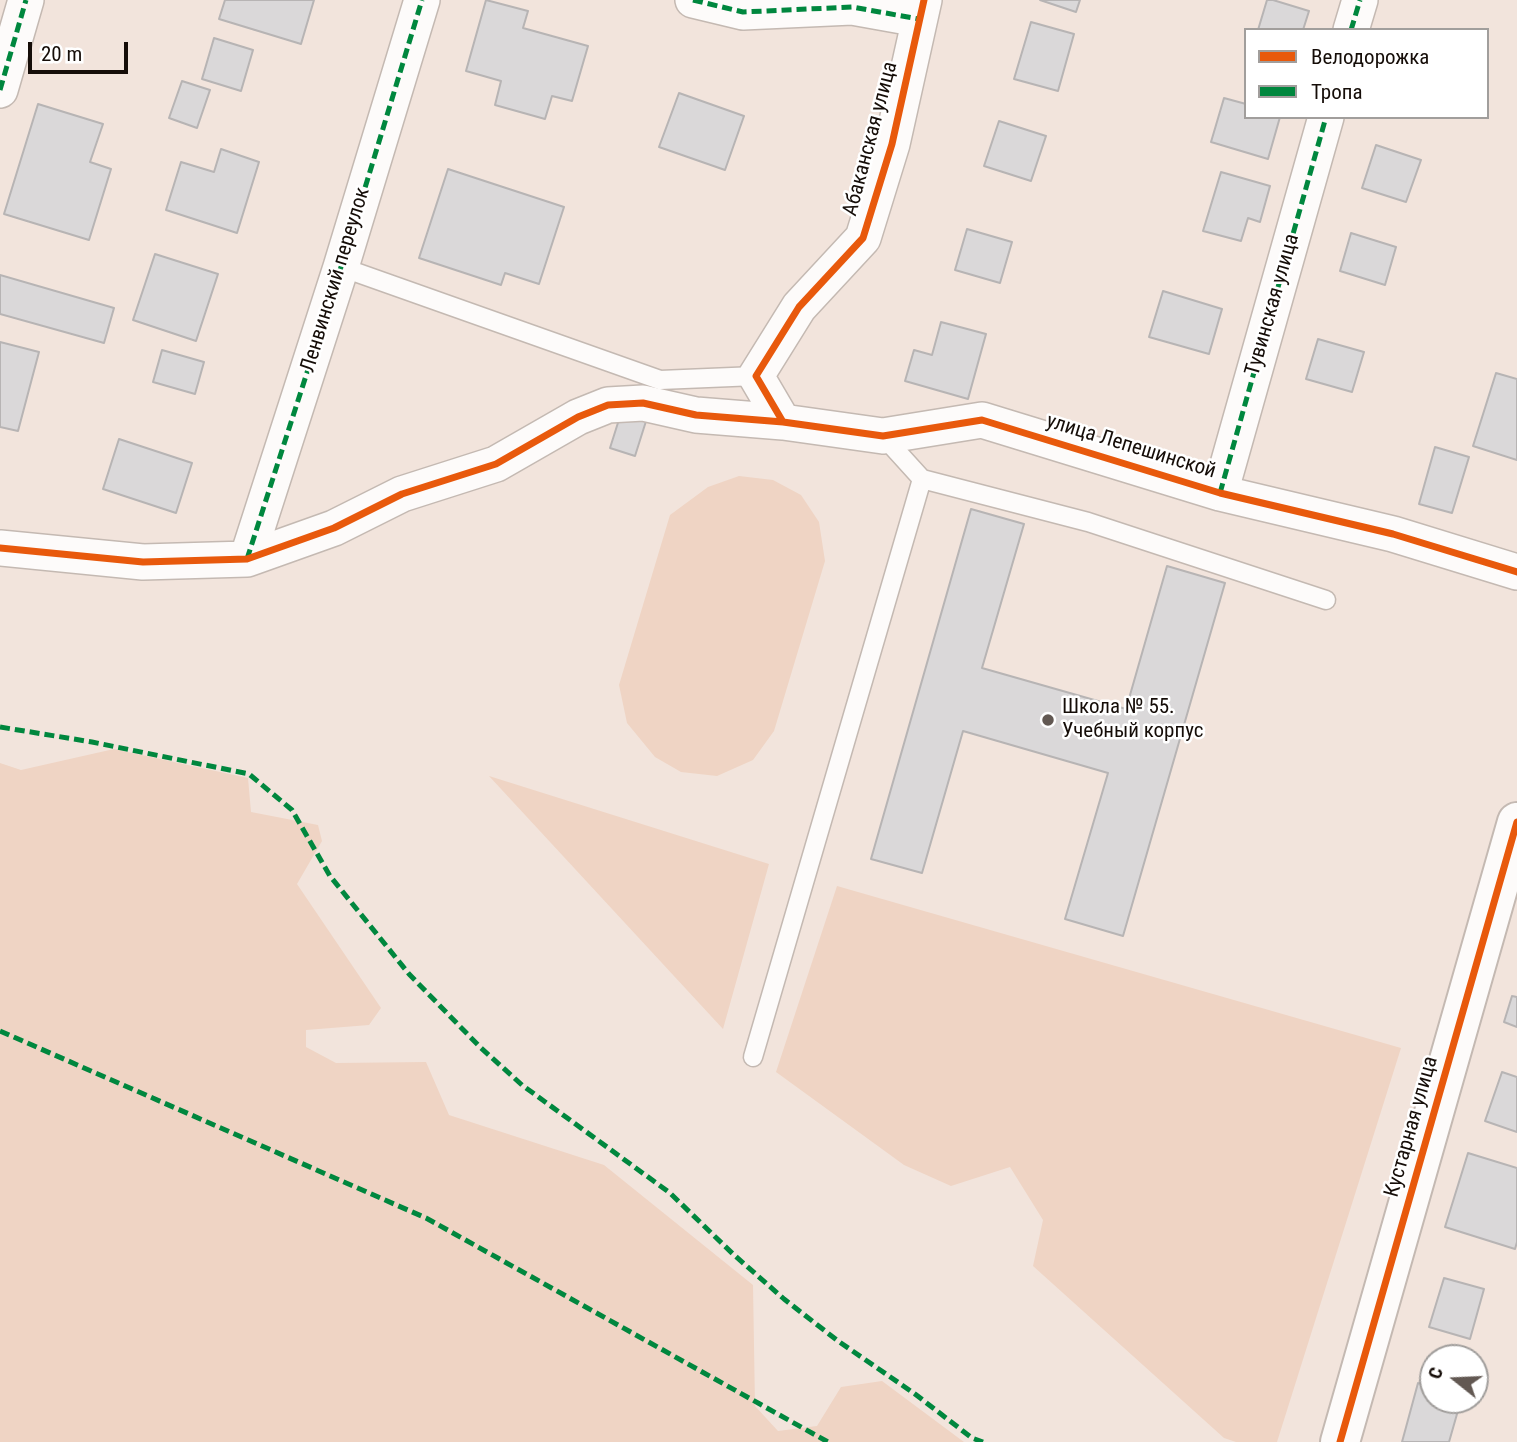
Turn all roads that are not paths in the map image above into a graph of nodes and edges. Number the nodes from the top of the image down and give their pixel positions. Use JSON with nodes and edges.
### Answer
{"nodes":[{"id":1,"x":26,"y":0,"type":"edge"},
{"id":2,"x":422,"y":0,"type":"edge"},
{"id":3,"x":693,"y":0,"type":"edge"},
{"id":4,"x":1360,"y":0,"type":"edge"},
{"id":5,"x":921,"y":9,"type":"edge"},
{"id":6,"x":1352,"y":28,"type":"edge"},
{"id":7,"x":0,"y":90,"type":"edge"},
{"id":8,"x":1325,"y":119,"type":"edge"},
{"id":9,"x":341,"y":267,"type":"junction"},
{"id":10,"x":756,"y":376,"type":"junction"},
{"id":11,"x":783,"y":422,"type":"junction"},
{"id":12,"x":883,"y":436,"type":"junction"},
{"id":13,"x":922,"y":479,"type":"junction"},
{"id":14,"x":1220,"y":493,"type":"junction"},
{"id":15,"x":0,"y":548,"type":"edge"},
{"id":16,"x":247,"y":559,"type":"junction"},
{"id":17,"x":1517,"y":572,"type":"edge"},
{"id":18,"x":1326,"y":600,"type":"dead end"},
{"id":19,"x":1517,"y":822,"type":"edge"},
{"id":20,"x":753,"y":1057,"type":"dead end"},
{"id":21,"x":1340,"y":1442,"type":"edge"}],
"edges":[{"from":1,"to":7,"type":"street"},
{"from":2,"to":9,"type":"street","name":"Ленвинский переулок"},
{"from":3,"to":5,"type":"street"},
{"from":4,"to":6,"type":"street"},
{"from":5,"to":10,"type":"street","name":"Абаканская улица"},
{"from":8,"to":14,"type":"street","name":"Тувинская улица"},
{"from":9,"to":10,"type":"lane"},
{"from":9,"to":16,"type":"street","name":"Ленвинский переулок"},
{"from":10,"to":11,"type":"street"},
{"from":11,"to":12,"type":"street","name":"улица Лепешинской"},
{"from":11,"to":16,"type":"street","name":"улица Лепешинской"},
{"from":12,"to":13,"type":"lane"},
{"from":12,"to":14,"type":"street","name":"улица Лепешинской"},
{"from":13,"to":18,"type":"lane"},
{"from":13,"to":20,"type":"lane"},
{"from":14,"to":17,"type":"street","name":"улица Лепешинской"},
{"from":15,"to":16,"type":"street","name":"улица Лепешинской"},
{"from":19,"to":21,"type":"street","name":"Кустарная улица"}]}
